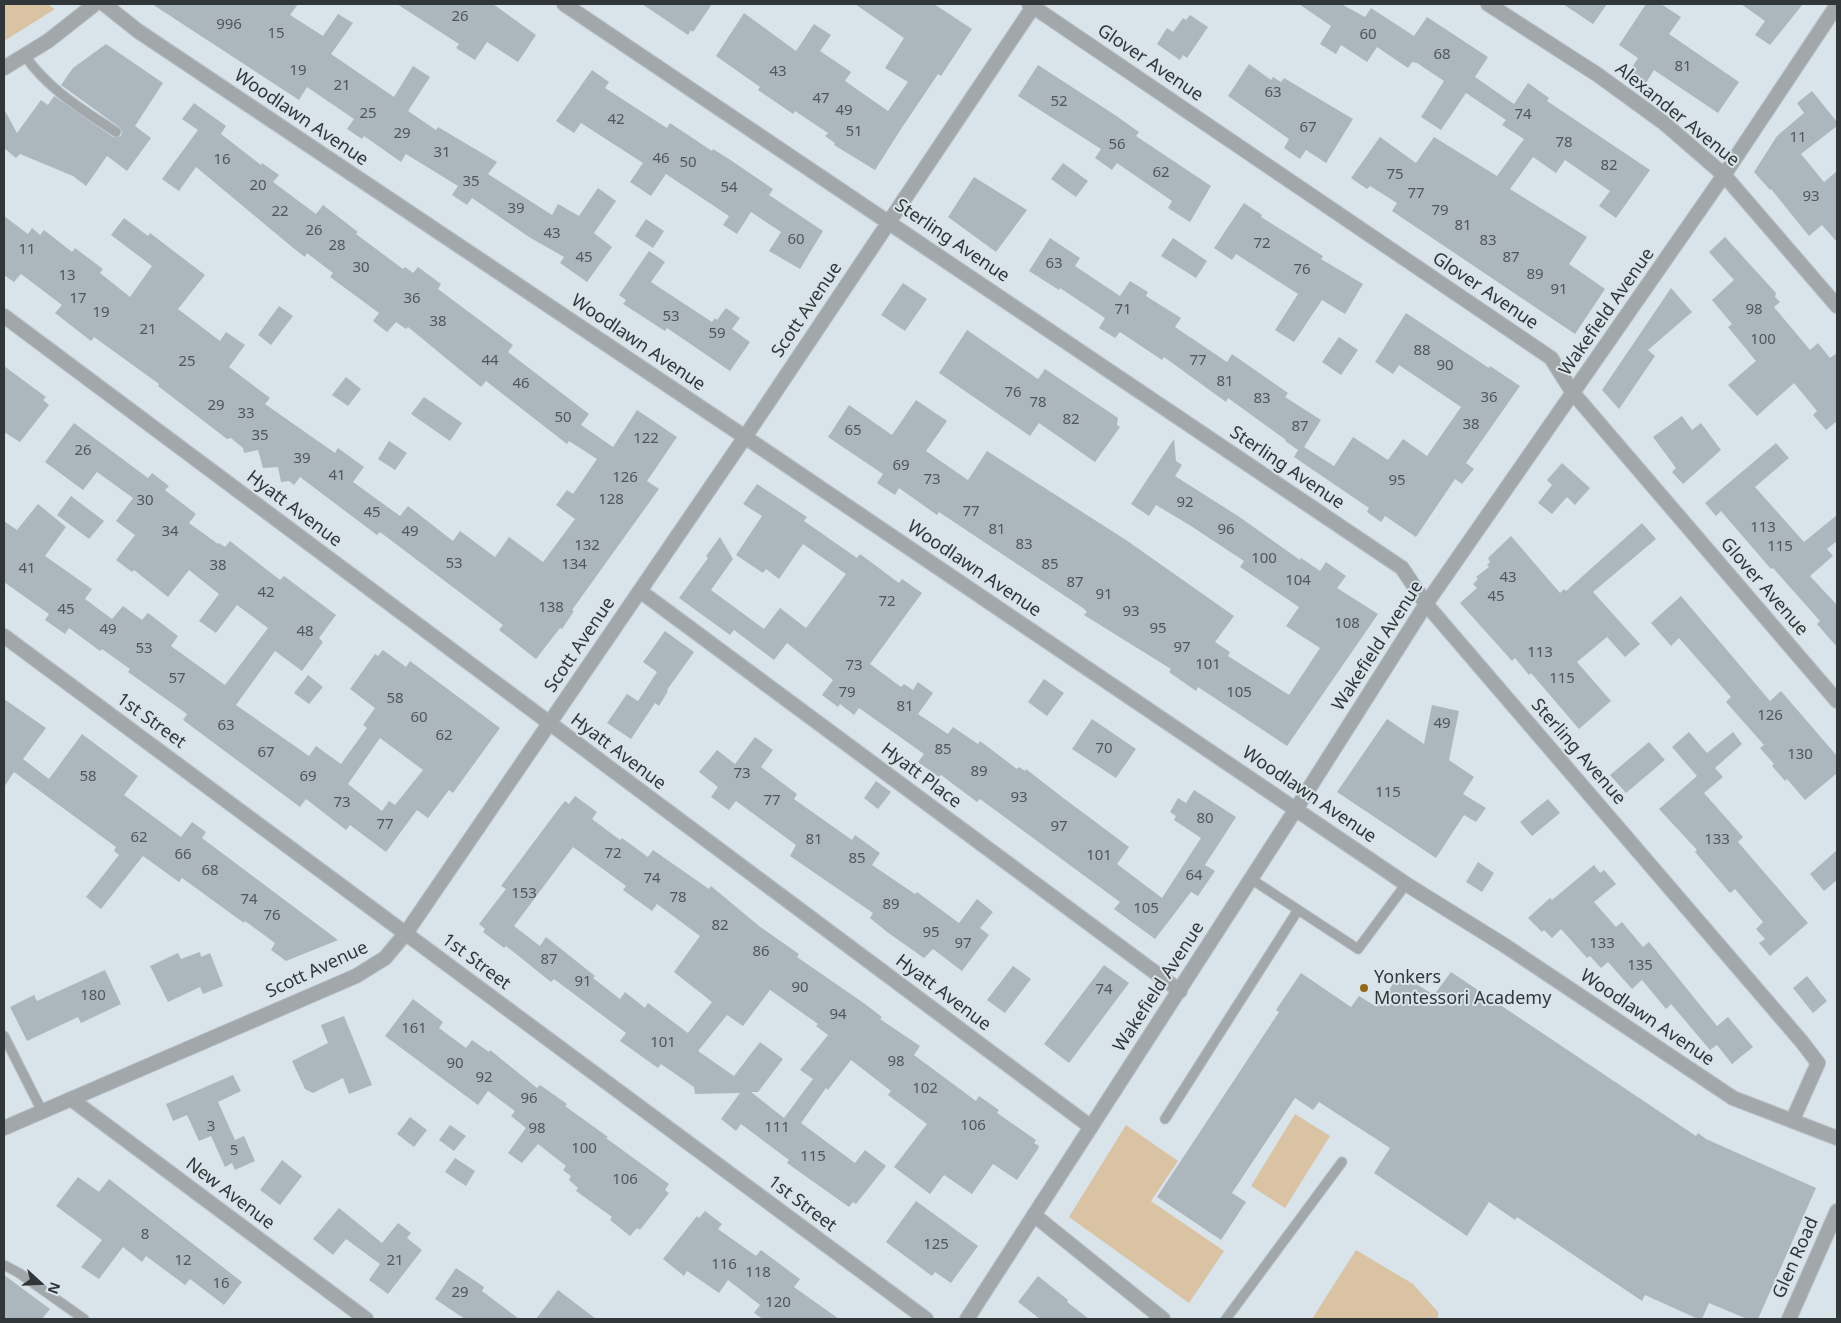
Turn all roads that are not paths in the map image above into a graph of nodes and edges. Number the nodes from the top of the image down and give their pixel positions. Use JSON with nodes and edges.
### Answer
{"nodes":[{"id":1,"x":95,"y":4,"type":"edge"},
{"id":2,"x":104,"y":4,"type":"edge"},
{"id":3,"x":564,"y":4,"type":"edge"},
{"id":4,"x":1488,"y":4,"type":"edge"},
{"id":5,"x":1032,"y":5,"type":"edge"},
{"id":6,"x":1837,"y":5,"type":"edge"},
{"id":7,"x":25,"y":56,"type":"junction"},
{"id":8,"x":4,"y":68,"type":"edge"},
{"id":9,"x":116,"y":132,"type":"dead end"},
{"id":10,"x":1724,"y":175,"type":"junction"},
{"id":11,"x":890,"y":221,"type":"junction"},
{"id":12,"x":1837,"y":306,"type":"edge"},
{"id":13,"x":4,"y":316,"type":"edge"},
{"id":14,"x":1573,"y":393,"type":"junction"},
{"id":15,"x":745,"y":437,"type":"junction"},
{"id":16,"x":640,"y":591,"type":"junction"},
{"id":17,"x":1426,"y":604,"type":"junction"},
{"id":18,"x":4,"y":636,"type":"edge"},
{"id":19,"x":1837,"y":701,"type":"edge"},
{"id":20,"x":549,"y":724,"type":"junction"},
{"id":21,"x":1296,"y":809,"type":"junction"},
{"id":22,"x":1251,"y":878,"type":"junction"},
{"id":23,"x":1406,"y":884,"type":"junction"},
{"id":24,"x":1298,"y":910,"type":"junction"},
{"id":25,"x":406,"y":933,"type":"junction"},
{"id":26,"x":1180,"y":991,"type":"junction"},
{"id":27,"x":4,"y":1036,"type":"edge"},
{"id":28,"x":71,"y":1099,"type":"junction"},
{"id":29,"x":42,"y":1111,"type":"junction"},
{"id":30,"x":1165,"y":1119,"type":"dead end"},
{"id":31,"x":1793,"y":1119,"type":"junction"},
{"id":32,"x":1091,"y":1126,"type":"junction"},
{"id":33,"x":4,"y":1128,"type":"edge"},
{"id":34,"x":1837,"y":1138,"type":"edge"},
{"id":35,"x":1342,"y":1162,"type":"dead end"},
{"id":36,"x":1837,"y":1211,"type":"edge"},
{"id":37,"x":1034,"y":1215,"type":"junction"},
{"id":38,"x":4,"y":1265,"type":"edge"},
{"id":39,"x":84,"y":1319,"type":"edge"},
{"id":40,"x":366,"y":1319,"type":"edge"},
{"id":41,"x":926,"y":1319,"type":"edge"},
{"id":42,"x":967,"y":1319,"type":"edge"},
{"id":43,"x":1163,"y":1319,"type":"edge"},
{"id":44,"x":1226,"y":1319,"type":"edge"},
{"id":45,"x":1789,"y":1319,"type":"edge"}],
"edges":[{"from":1,"to":7,"type":"street"},
{"from":2,"to":15,"type":"street","name":"Woodlawn Avenue"},
{"from":3,"to":11,"type":"street","name":"Sterling Avenue"},
{"from":4,"to":10,"type":"street","name":"Alexander Avenue"},
{"from":5,"to":11,"type":"street","name":"Scott Avenue"},
{"from":5,"to":14,"type":"street","name":"Glover Avenue"},
{"from":6,"to":10,"type":"street","name":"Wakefield Avenue"},
{"from":7,"to":8,"type":"street"},
{"from":7,"to":9,"type":"lane"},
{"from":10,"to":12,"type":"street","name":"Alexander Avenue"},
{"from":10,"to":14,"type":"street","name":"Wakefield Avenue"},
{"from":11,"to":15,"type":"street","name":"Scott Avenue"},
{"from":11,"to":17,"type":"street","name":"Sterling Avenue"},
{"from":13,"to":20,"type":"street","name":"Hyatt Avenue"},
{"from":14,"to":17,"type":"street","name":"Wakefield Avenue"},
{"from":14,"to":19,"type":"street","name":"Glover Avenue"},
{"from":15,"to":16,"type":"street","name":"Scott Avenue"},
{"from":15,"to":21,"type":"street","name":"Woodlawn Avenue"},
{"from":16,"to":20,"type":"street","name":"Scott Avenue"},
{"from":16,"to":26,"type":"street","name":"Hyatt Place"},
{"from":17,"to":21,"type":"street","name":"Wakefield Avenue"},
{"from":17,"to":31,"type":"street","name":"Sterling Avenue"},
{"from":18,"to":25,"type":"street","name":"1st Street"},
{"from":20,"to":25,"type":"street","name":"Scott Avenue"},
{"from":20,"to":32,"type":"street","name":"Hyatt Avenue"},
{"from":21,"to":22,"type":"street","name":"Wakefield Avenue"},
{"from":21,"to":23,"type":"street","name":"Woodlawn Avenue"},
{"from":22,"to":24,"type":"lane"},
{"from":22,"to":26,"type":"street","name":"Wakefield Avenue"},
{"from":23,"to":24,"type":"lane"},
{"from":23,"to":31,"type":"street","name":"Woodlawn Avenue"},
{"from":24,"to":30,"type":"lane"},
{"from":25,"to":28,"type":"street","name":"Scott Avenue"},
{"from":25,"to":41,"type":"street","name":"1st Street"},
{"from":26,"to":32,"type":"street","name":"Wakefield Avenue"},
{"from":27,"to":29,"type":"lane"},
{"from":28,"to":29,"type":"street","name":"Scott Avenue"},
{"from":28,"to":40,"type":"street","name":"New Avenue"},
{"from":29,"to":33,"type":"street","name":"Scott Avenue"},
{"from":31,"to":34,"type":"street","name":"Woodlawn Avenue"},
{"from":32,"to":37,"type":"street","name":"Wakefield Avenue"},
{"from":35,"to":44,"type":"lane"},
{"from":36,"to":45,"type":"street","name":"Glen Road"},
{"from":37,"to":42,"type":"street","name":"Wakefield Avenue"},
{"from":37,"to":43,"type":"street"},
{"from":38,"to":39,"type":"lane"}]}
